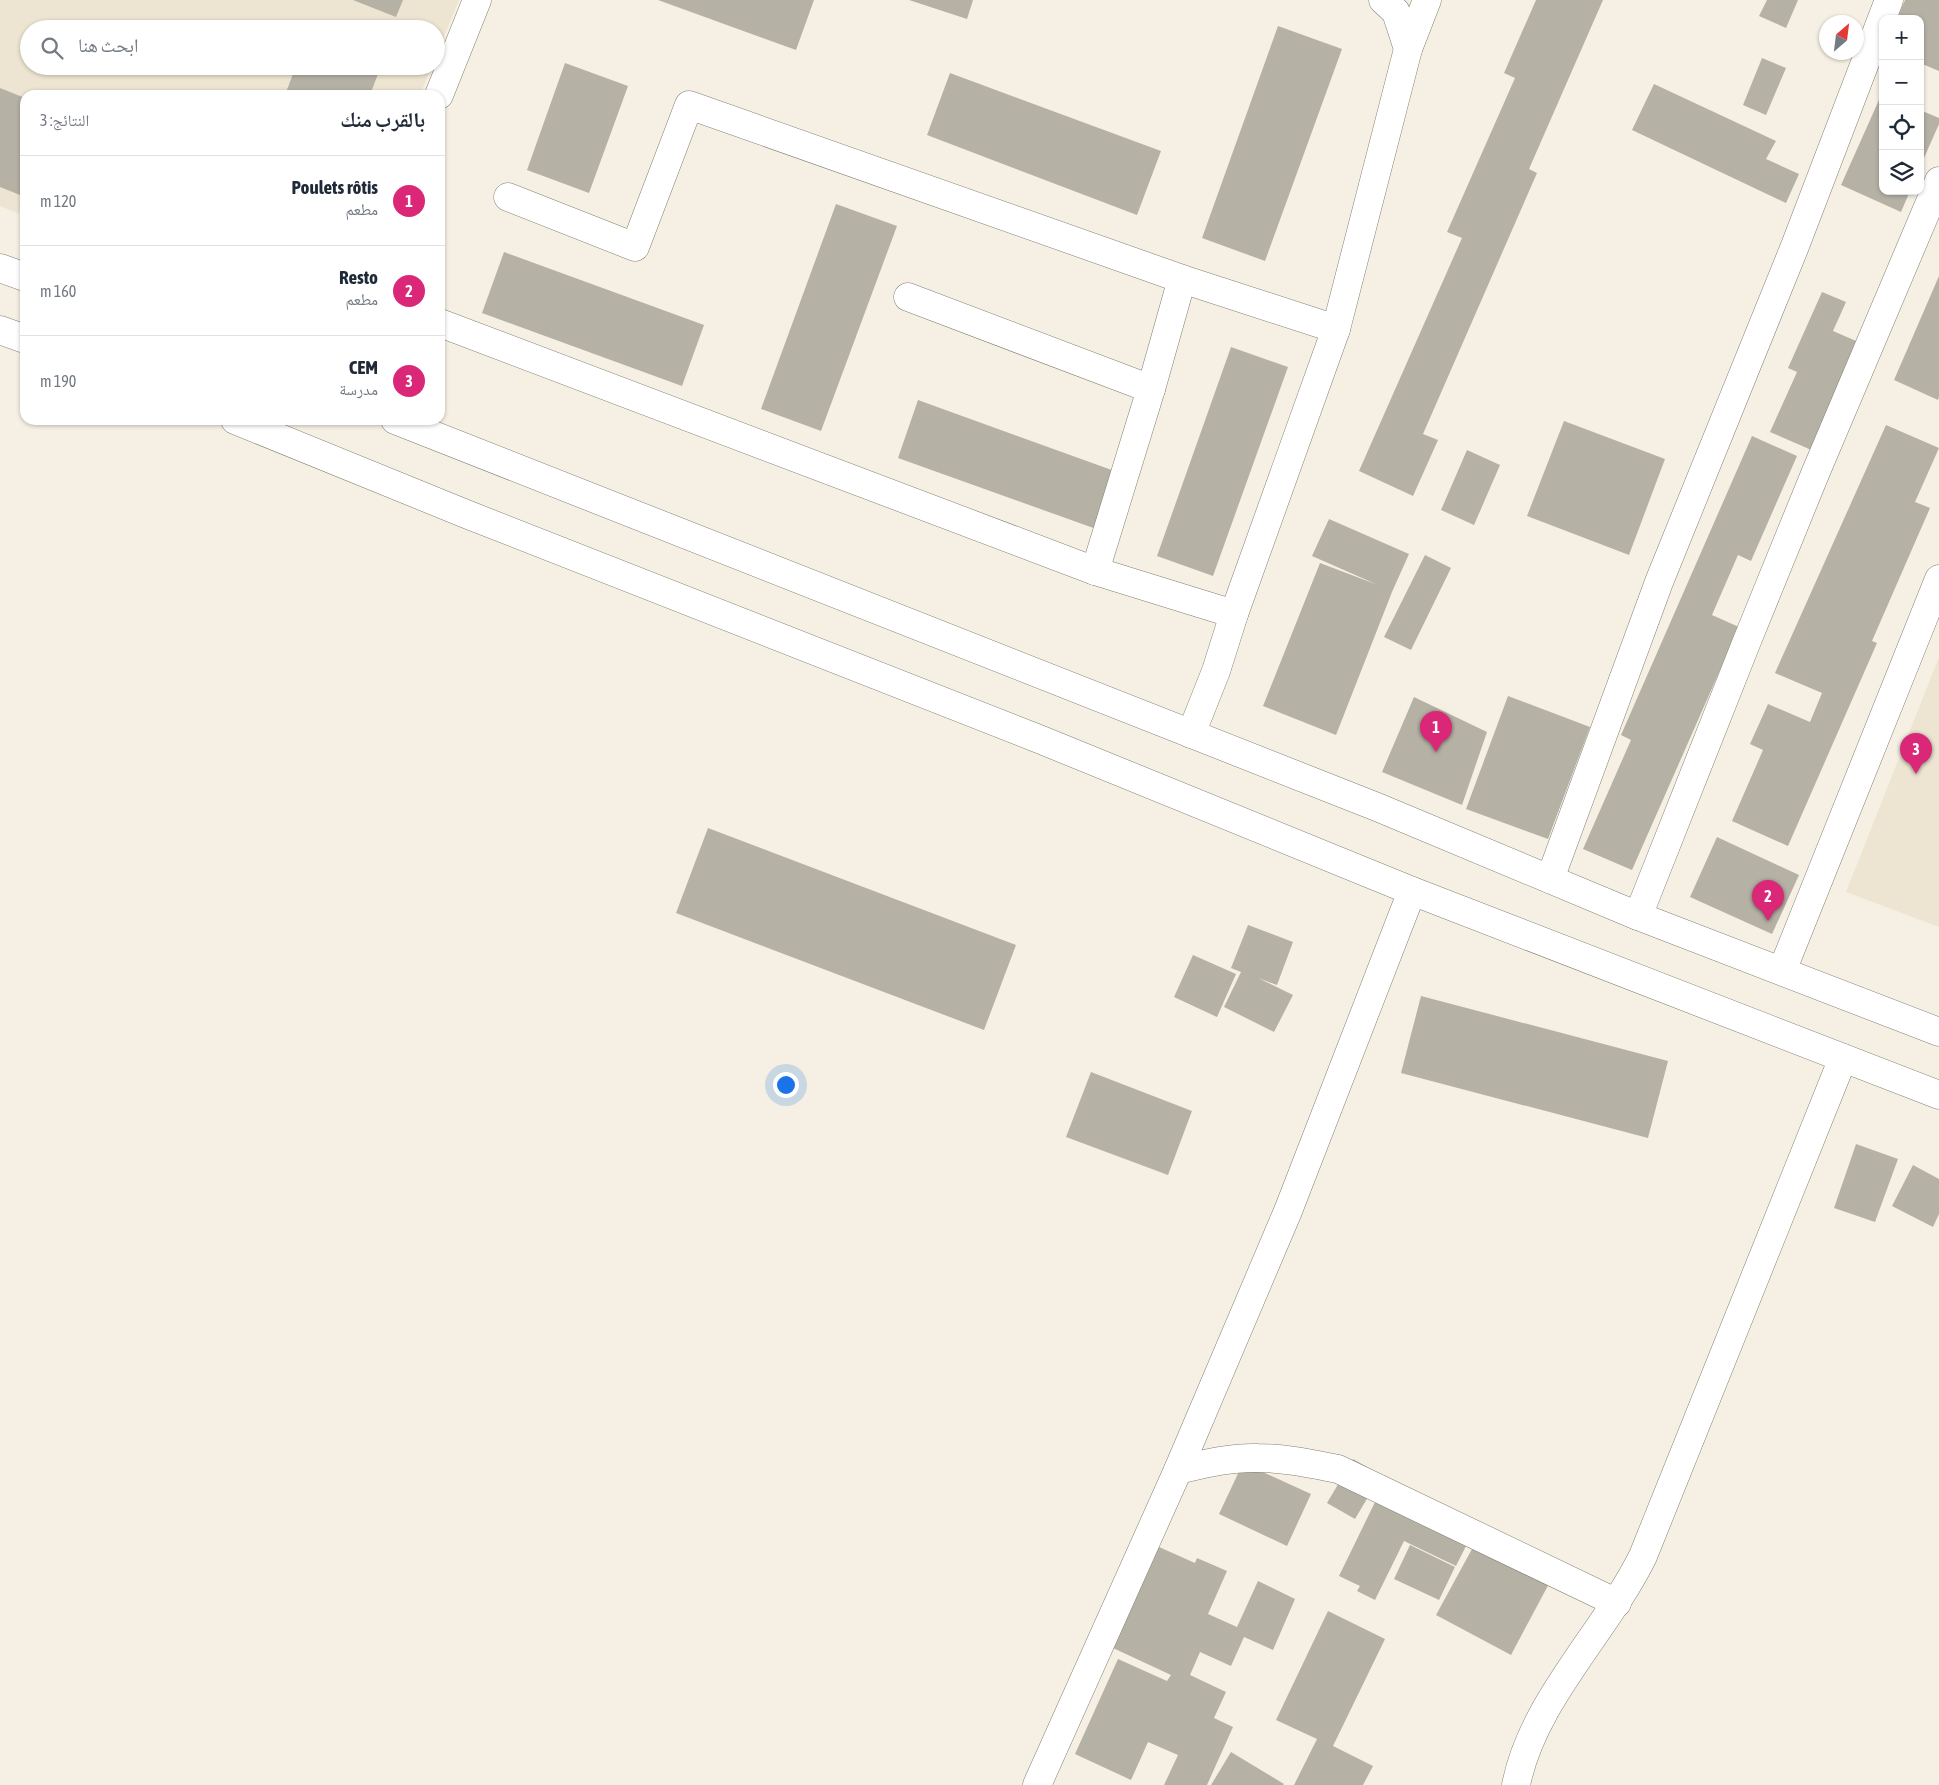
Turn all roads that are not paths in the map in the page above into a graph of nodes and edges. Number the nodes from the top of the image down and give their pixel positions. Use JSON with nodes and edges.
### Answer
{"nodes":[{"id":1,"x":477,"y":0,"type":"edge"},
{"id":2,"x":1383,"y":0,"type":"edge"},
{"id":3,"x":1426,"y":0,"type":"edge"},
{"id":4,"x":1889,"y":0,"type":"edge"},
{"id":5,"x":1408,"y":49,"type":"junction"},
{"id":6,"x":441,"y":90,"type":"edge"},
{"id":7,"x":1939,"y":181,"type":"edge"},
{"id":8,"x":508,"y":197,"type":"dead end"},
{"id":9,"x":0,"y":268,"type":"edge"},
{"id":10,"x":20,"y":275,"type":"edge"},
{"id":11,"x":1182,"y":280,"type":"junction"},
{"id":12,"x":908,"y":297,"type":"dead end"},
{"id":13,"x":445,"y":325,"type":"edge"},
{"id":14,"x":1336,"y":329,"type":"junction"},
{"id":15,"x":0,"y":330,"type":"edge"},
{"id":16,"x":20,"y":337,"type":"edge"},
{"id":17,"x":1151,"y":389,"type":"junction"},
{"id":18,"x":248,"y":425,"type":"edge"},
{"id":19,"x":408,"y":425,"type":"edge"},
{"id":20,"x":1095,"y":571,"type":"junction"},
{"id":21,"x":1939,"y":580,"type":"edge"},
{"id":22,"x":1234,"y":614,"type":"junction"},
{"id":23,"x":1191,"y":734,"type":"junction"},
{"id":24,"x":1550,"y":879,"type":"junction"},
{"id":25,"x":1412,"y":891,"type":"junction"},
{"id":26,"x":1638,"y":916,"type":"junction"},
{"id":27,"x":1782,"y":970,"type":"junction"},
{"id":28,"x":1939,"y":1032,"type":"edge"},
{"id":29,"x":1843,"y":1058,"type":"junction"},
{"id":30,"x":1939,"y":1095,"type":"edge"},
{"id":31,"x":1178,"y":1470,"type":"junction"},
{"id":32,"x":1617,"y":1603,"type":"junction"},
{"id":33,"x":1037,"y":1785,"type":"edge"},
{"id":34,"x":1516,"y":1785,"type":"edge"}],
"edges":[{"from":1,"to":6,"type":"street"},
{"from":2,"to":5,"type":"street"},
{"from":3,"to":5,"type":"street"},
{"from":4,"to":24,"type":"street"},
{"from":5,"to":14,"type":"street"},
{"from":7,"to":26,"type":"street"},
{"from":8,"to":11,"type":"street"},
{"from":9,"to":10,"type":"street"},
{"from":11,"to":14,"type":"street"},
{"from":11,"to":17,"type":"street"},
{"from":12,"to":17,"type":"street"},
{"from":13,"to":20,"type":"street"},
{"from":14,"to":22,"type":"street"},
{"from":15,"to":16,"type":"street"},
{"from":17,"to":20,"type":"street"},
{"from":18,"to":25,"type":"street"},
{"from":19,"to":23,"type":"street"},
{"from":20,"to":22,"type":"street"},
{"from":21,"to":27,"type":"street"},
{"from":22,"to":23,"type":"street"},
{"from":23,"to":24,"type":"street"},
{"from":24,"to":26,"type":"street"},
{"from":25,"to":29,"type":"street"},
{"from":25,"to":31,"type":"street"},
{"from":26,"to":27,"type":"street"},
{"from":27,"to":28,"type":"street"},
{"from":29,"to":30,"type":"street"},
{"from":29,"to":32,"type":"street"},
{"from":31,"to":32,"type":"street"},
{"from":31,"to":33,"type":"street"},
{"from":32,"to":34,"type":"street"}]}
